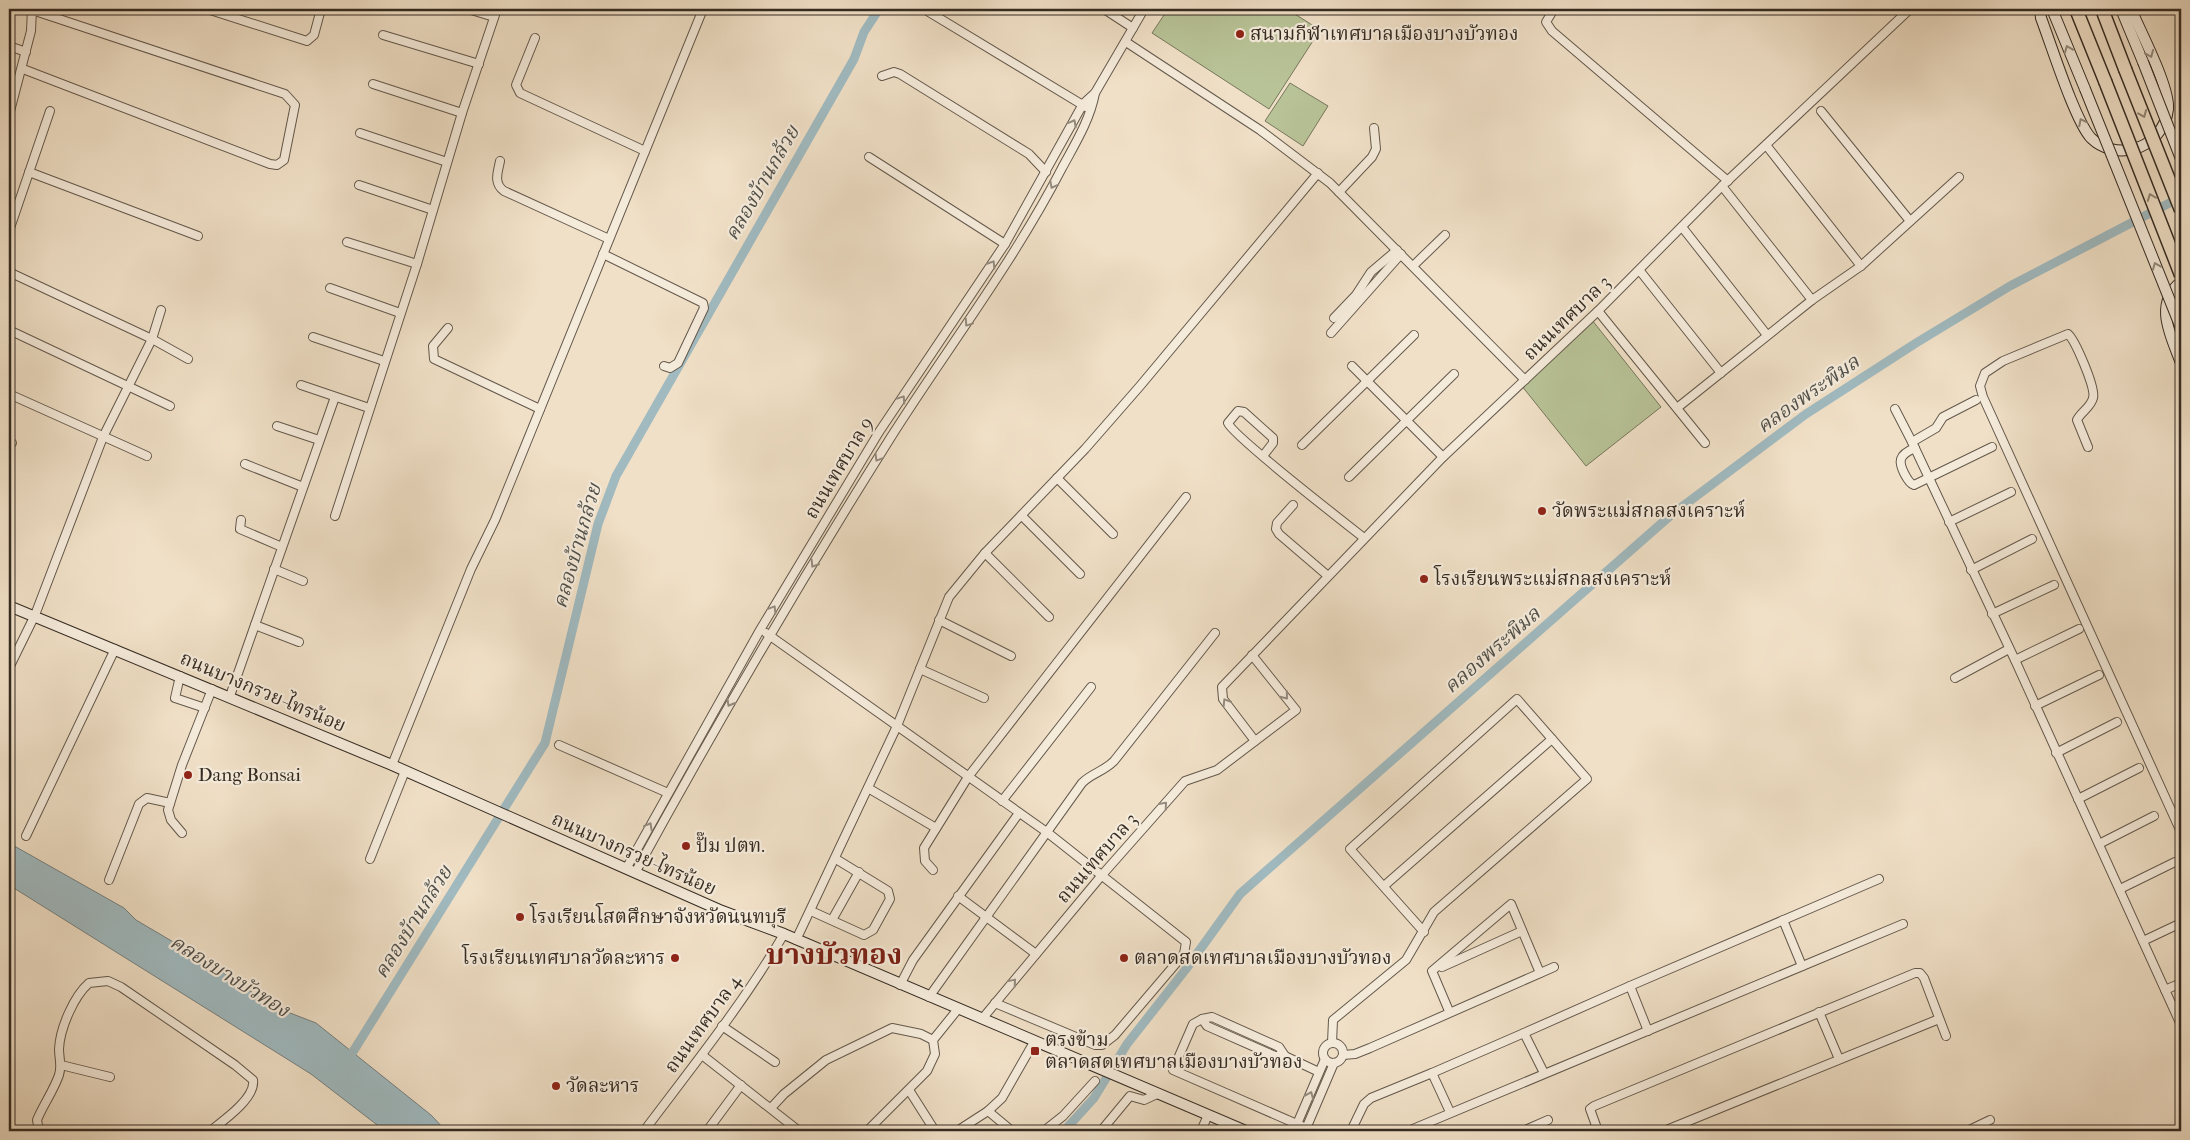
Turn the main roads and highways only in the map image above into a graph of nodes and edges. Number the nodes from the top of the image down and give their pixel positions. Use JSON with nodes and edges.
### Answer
{"nodes":[{"id":1,"x":2040,"y":9,"type":"edge"},
{"id":2,"x":2052,"y":9,"type":"edge"},
{"id":3,"x":2076,"y":9,"type":"edge"},
{"id":4,"x":2102,"y":9,"type":"edge"},
{"id":5,"x":2122,"y":9,"type":"edge"},
{"id":6,"x":2131,"y":9,"type":"edge"},
{"id":7,"x":2181,"y":159,"type":"edge"},
{"id":8,"x":2181,"y":210,"type":"edge"},
{"id":9,"x":2181,"y":275,"type":"edge"},
{"id":10,"x":2181,"y":282,"type":"edge"},
{"id":11,"x":2181,"y":328,"type":"edge"},
{"id":12,"x":2181,"y":363,"type":"edge"},
{"id":13,"x":9,"y":606,"type":"edge"},
{"id":14,"x":1246,"y":1131,"type":"edge"}],
"edges":[{"from":6,"to":1,"type":"main road","one_way":true},
{"from":11,"to":2,"type":"main road","one_way":true,"bridge":true},
{"from":9,"to":3,"type":"highway","one_way":true,"bridge":true},
{"from":4,"to":8,"type":"highway","one_way":true,"bridge":true},
{"from":5,"to":7,"type":"main road","bridge":true},
{"from":10,"to":12,"type":"main road"},
{"from":13,"to":14,"type":"main road","name":"ถนนบางกรวย-ไทรน้อย"}]}
